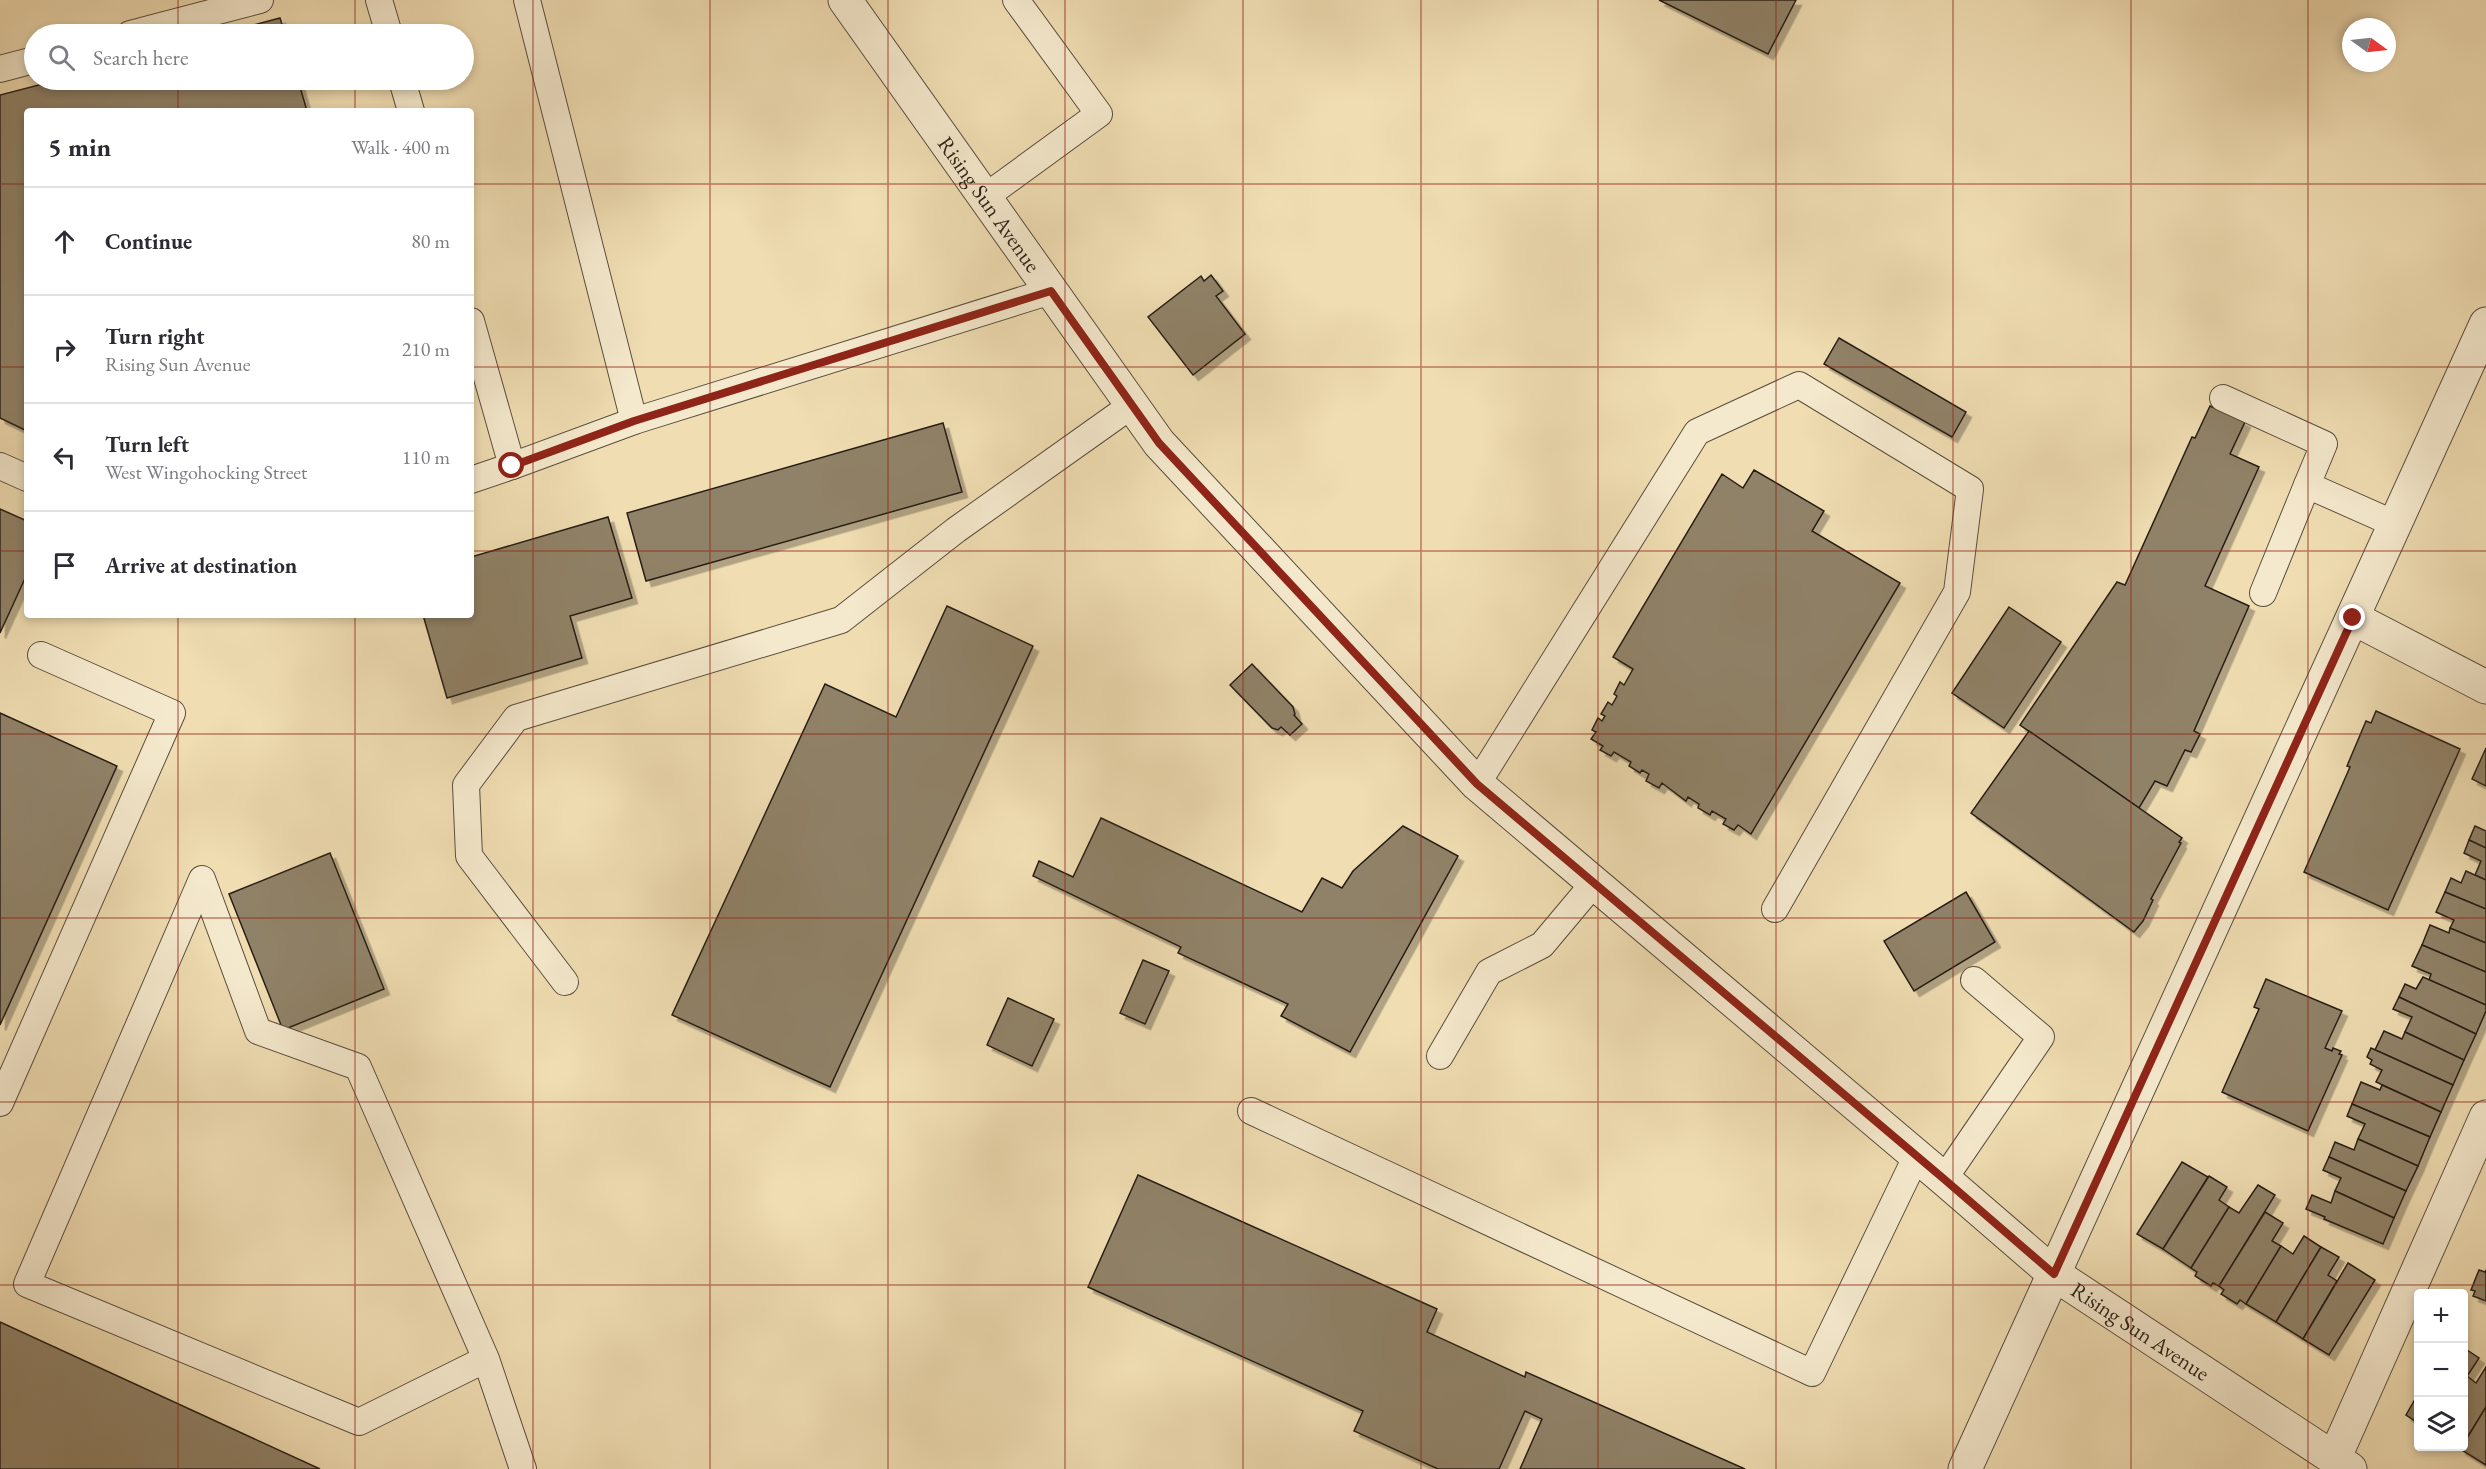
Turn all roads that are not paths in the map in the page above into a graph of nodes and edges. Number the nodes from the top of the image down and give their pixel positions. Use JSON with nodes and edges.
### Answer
{"nodes":[{"id":1,"x":260,"y":0,"type":"edge"},
{"id":2,"x":379,"y":0,"type":"edge"},
{"id":3,"x":528,"y":0,"type":"edge"},
{"id":4,"x":845,"y":0,"type":"edge"},
{"id":5,"x":1016,"y":0,"type":"edge"},
{"id":6,"x":168,"y":24,"type":"edge"},
{"id":7,"x":386,"y":24,"type":"edge"},
{"id":8,"x":24,"y":63,"type":"edge"},
{"id":9,"x":0,"y":69,"type":"edge"},
{"id":10,"x":405,"y":90,"type":"edge"},
{"id":11,"x":410,"y":108,"type":"edge"},
{"id":12,"x":985,"y":197,"type":"junction"},
{"id":13,"x":1051,"y":291,"type":"junction"},
{"id":14,"x":2486,"y":324,"type":"edge"},
{"id":15,"x":474,"y":332,"type":"edge"},
{"id":16,"x":2223,"y":398,"type":"dead end"},
{"id":17,"x":1132,"y":405,"type":"junction"},
{"id":18,"x":634,"y":421,"type":"junction"},
{"id":19,"x":0,"y":466,"type":"edge"},
{"id":20,"x":512,"y":466,"type":"junction"},
{"id":21,"x":24,"y":477,"type":"edge"},
{"id":22,"x":474,"y":479,"type":"edge"},
{"id":23,"x":2307,"y":485,"type":"junction"},
{"id":24,"x":2395,"y":524,"type":"junction"},
{"id":25,"x":2263,"y":593,"type":"dead end"},
{"id":26,"x":2353,"y":618,"type":"junction"},
{"id":27,"x":41,"y":655,"type":"dead end"},
{"id":28,"x":2486,"y":687,"type":"edge"},
{"id":29,"x":1477,"y":784,"type":"junction"},
{"id":30,"x":1594,"y":883,"type":"junction"},
{"id":31,"x":1775,"y":909,"type":"dead end"},
{"id":32,"x":1974,"y":980,"type":"dead end"},
{"id":33,"x":565,"y":982,"type":"dead end"},
{"id":34,"x":1440,"y":1056,"type":"dead end"},
{"id":35,"x":0,"y":1103,"type":"edge"},
{"id":36,"x":1251,"y":1111,"type":"dead end"},
{"id":37,"x":2486,"y":1117,"type":"edge"},
{"id":38,"x":1917,"y":1155,"type":"junction"},
{"id":39,"x":1944,"y":1179,"type":"junction"},
{"id":40,"x":2054,"y":1274,"type":"junction"},
{"id":41,"x":486,"y":1359,"type":"junction"},
{"id":42,"x":2342,"y":1464,"type":"edge"},
{"id":43,"x":524,"y":1469,"type":"edge"},
{"id":44,"x":1965,"y":1469,"type":"edge"}],
"edges":[{"from":1,"to":6,"type":"lane"},
{"from":2,"to":7,"type":"lane"},
{"from":3,"to":18,"type":"lane"},
{"from":4,"to":12,"type":"street","name":"Rising Sun Avenue"},
{"from":5,"to":12,"type":"lane"},
{"from":8,"to":9,"type":"lane"},
{"from":10,"to":11,"type":"lane"},
{"from":12,"to":13,"type":"street","name":"Rising Sun Avenue"},
{"from":13,"to":17,"type":"street","name":"Rising Sun Avenue"},
{"from":13,"to":18,"type":"lane"},
{"from":14,"to":24,"type":"street"},
{"from":15,"to":20,"type":"lane"},
{"from":16,"to":23,"type":"lane"},
{"from":17,"to":29,"type":"street","name":"Rising Sun Avenue"},
{"from":17,"to":33,"type":"lane"},
{"from":18,"to":20,"type":"lane"},
{"from":19,"to":21,"type":"lane"},
{"from":20,"to":22,"type":"lane"},
{"from":23,"to":24,"type":"lane"},
{"from":23,"to":25,"type":"lane"},
{"from":24,"to":26,"type":"street"},
{"from":26,"to":28,"type":"street"},
{"from":26,"to":40,"type":"street"},
{"from":27,"to":35,"type":"lane"},
{"from":29,"to":30,"type":"street","name":"Rising Sun Avenue"},
{"from":29,"to":31,"type":"lane"},
{"from":30,"to":34,"type":"lane"},
{"from":30,"to":38,"type":"street","name":"Rising Sun Avenue"},
{"from":32,"to":39,"type":"lane"},
{"from":36,"to":38,"type":"lane"},
{"from":37,"to":42,"type":"street"},
{"from":38,"to":39,"type":"street","name":"Rising Sun Avenue"},
{"from":39,"to":40,"type":"street","name":"Rising Sun Avenue"},
{"from":40,"to":42,"type":"street","name":"Rising Sun Avenue"},
{"from":40,"to":44,"type":"street"},
{"from":41,"to":41,"type":"lane"},
{"from":41,"to":43,"type":"lane"}]}
